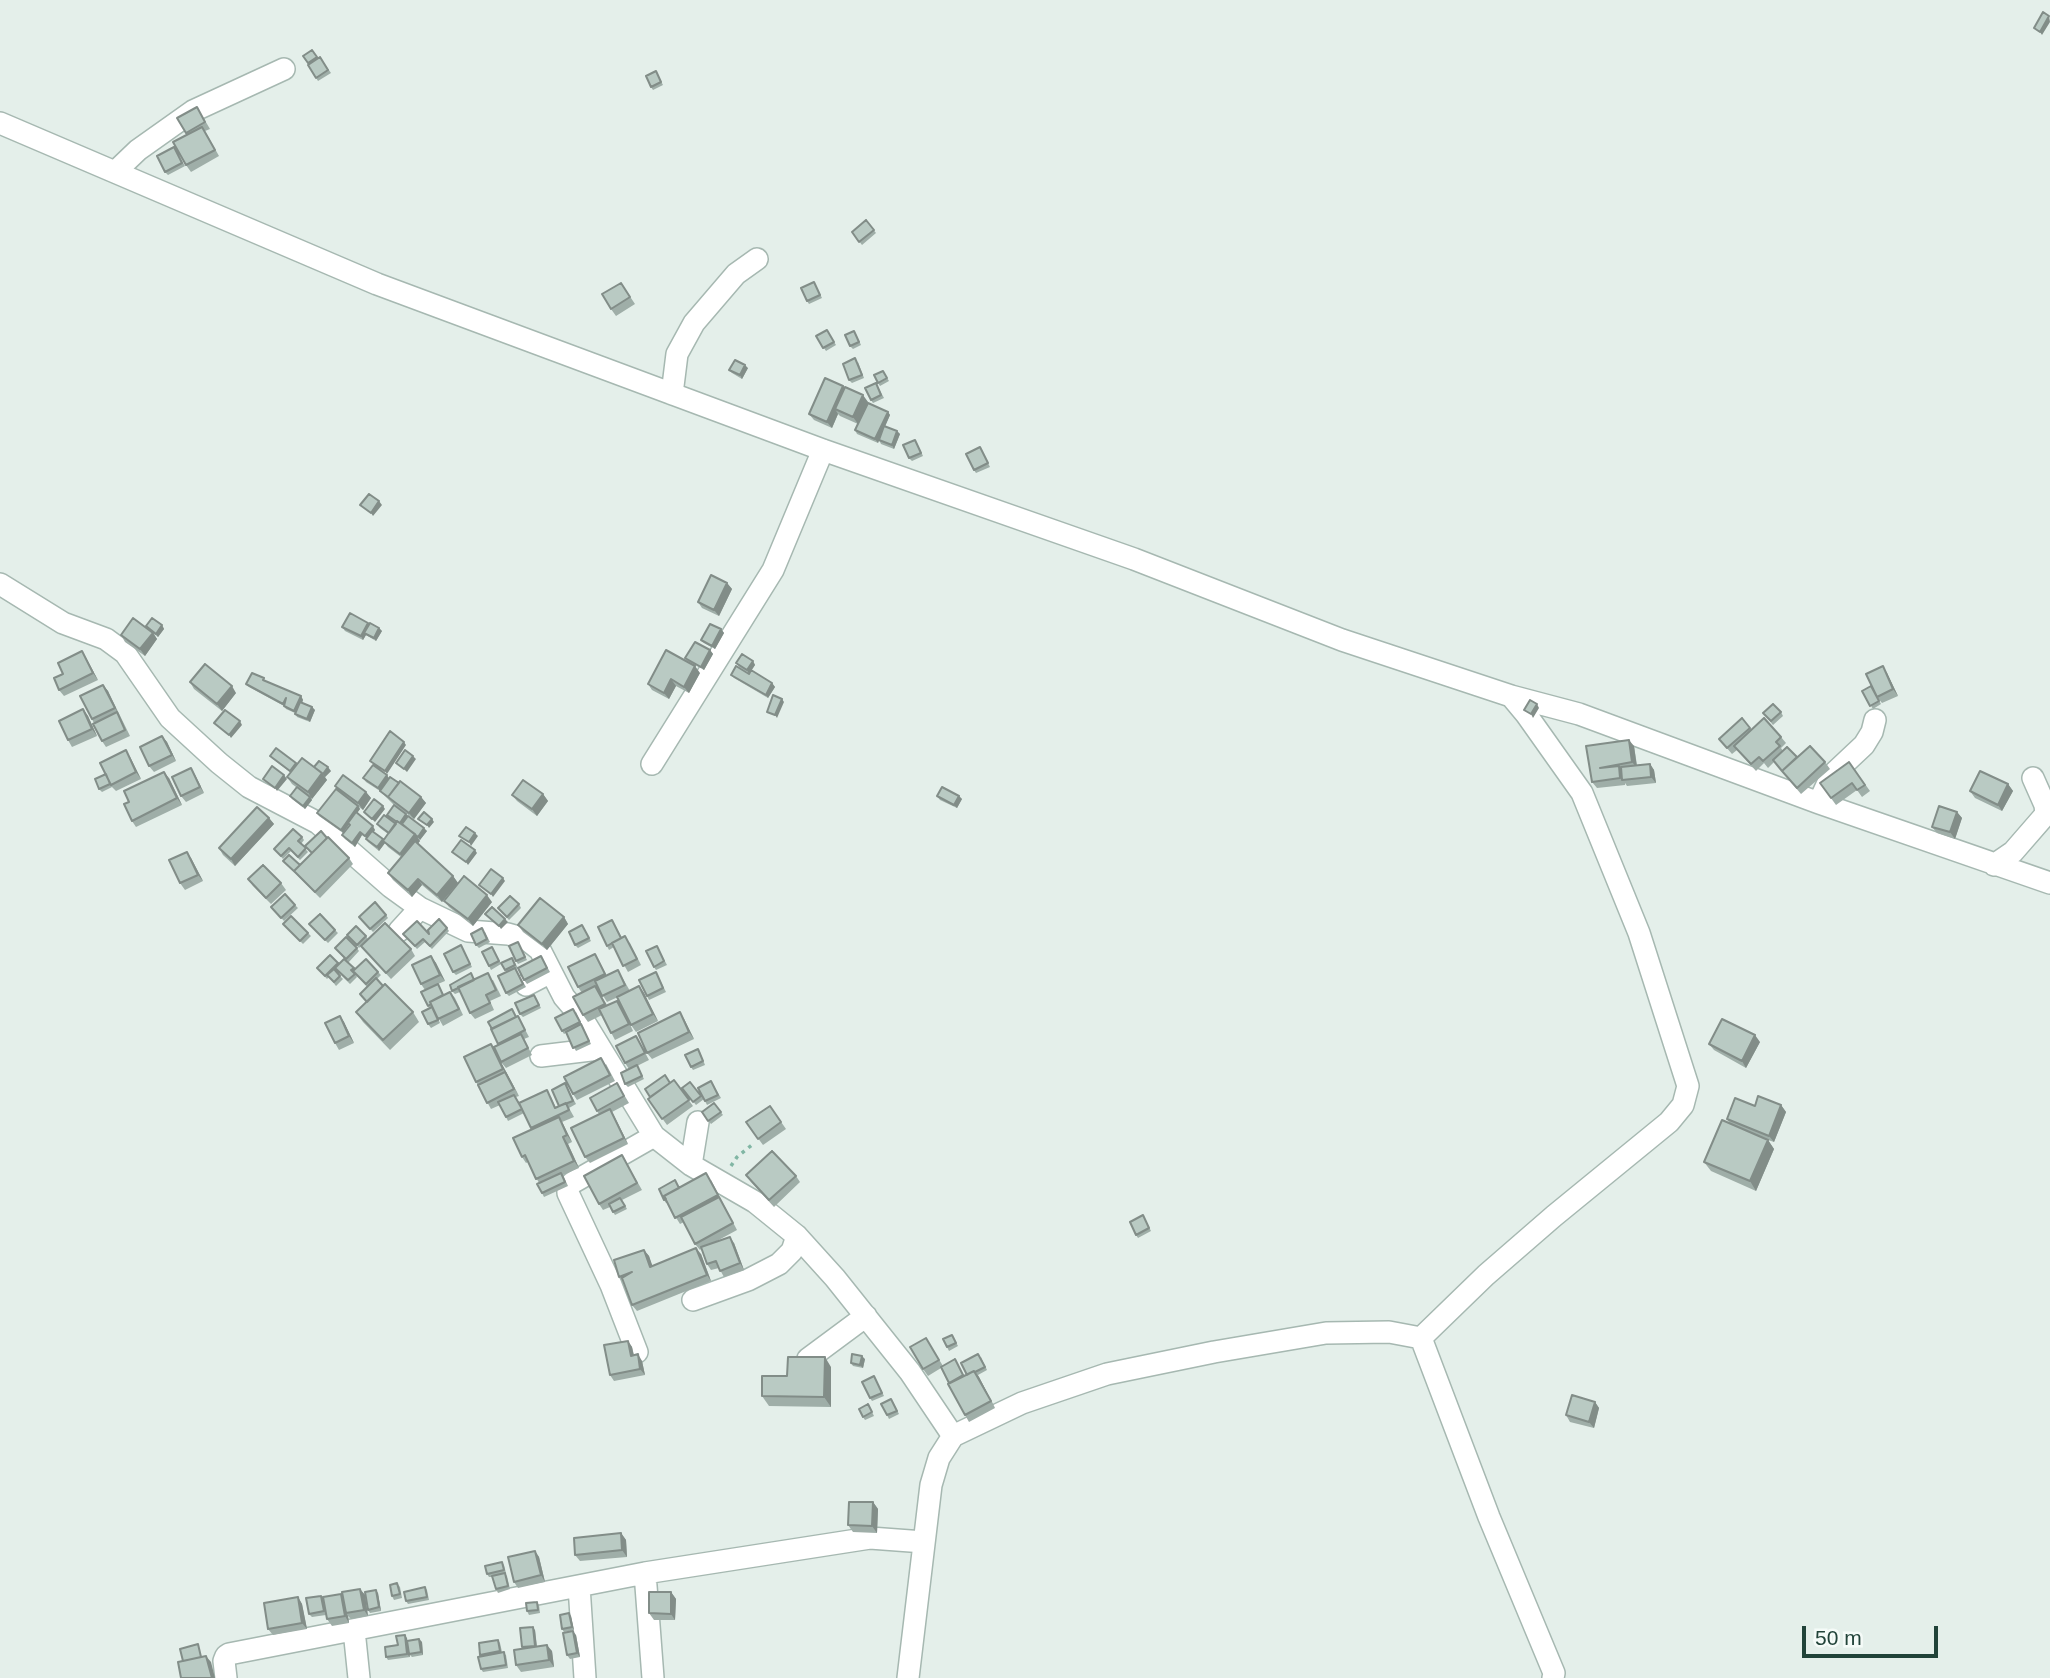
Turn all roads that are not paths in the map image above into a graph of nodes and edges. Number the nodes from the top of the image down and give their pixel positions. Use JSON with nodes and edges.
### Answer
{"nodes":[{"id":1,"x":284,"y":69,"type":"dead end"},
{"id":2,"x":0,"y":124,"type":"edge"},
{"id":3,"x":115,"y":172,"type":"junction"},
{"id":4,"x":757,"y":260,"type":"dead end"},
{"id":5,"x":672,"y":394,"type":"junction"},
{"id":6,"x":823,"y":450,"type":"junction"},
{"id":7,"x":0,"y":584,"type":"edge"},
{"id":8,"x":1511,"y":696,"type":"junction"},
{"id":9,"x":1874,"y":720,"type":"dead end"},
{"id":10,"x":652,"y":764,"type":"dead end"},
{"id":11,"x":2033,"y":778,"type":"dead end"},
{"id":12,"x":1819,"y":803,"type":"junction"},
{"id":13,"x":1994,"y":865,"type":"junction"},
{"id":14,"x":2050,"y":883,"type":"edge"},
{"id":15,"x":420,"y":908,"type":"junction"},
{"id":16,"x":399,"y":931,"type":"dead end"},
{"id":17,"x":551,"y":972,"type":"junction"},
{"id":18,"x":526,"y":985,"type":"edge"},
{"id":19,"x":599,"y":1049,"type":"junction"},
{"id":20,"x":541,"y":1056,"type":"dead end"},
{"id":21,"x":698,"y":1122,"type":"dead end"},
{"id":22,"x":654,"y":1136,"type":"junction"},
{"id":23,"x":691,"y":1165,"type":"junction"},
{"id":24,"x":797,"y":1236,"type":"junction"},
{"id":25,"x":693,"y":1300,"type":"dead end"},
{"id":26,"x":866,"y":1316,"type":"junction"},
{"id":27,"x":1421,"y":1338,"type":"junction"},
{"id":28,"x":637,"y":1352,"type":"edge"},
{"id":29,"x":808,"y":1359,"type":"edge"},
{"id":30,"x":953,"y":1436,"type":"junction"},
{"id":31,"x":924,"y":1542,"type":"junction"},
{"id":32,"x":645,"y":1573,"type":"junction"},
{"id":33,"x":579,"y":1586,"type":"junction"},
{"id":34,"x":354,"y":1630,"type":"junction"},
{"id":35,"x":226,"y":1678,"type":"edge"},
{"id":36,"x":359,"y":1678,"type":"edge"},
{"id":37,"x":585,"y":1678,"type":"edge"},
{"id":38,"x":653,"y":1678,"type":"edge"},
{"id":39,"x":908,"y":1678,"type":"edge"},
{"id":40,"x":1553,"y":1678,"type":"edge"}],
"edges":[{"from":1,"to":3,"type":"street"},
{"from":2,"to":3,"type":"street"},
{"from":3,"to":5,"type":"street"},
{"from":4,"to":5,"type":"street"},
{"from":5,"to":6,"type":"street"},
{"from":6,"to":8,"type":"street"},
{"from":6,"to":10,"type":"street"},
{"from":7,"to":15,"type":"street"},
{"from":8,"to":12,"type":"street"},
{"from":8,"to":27,"type":"street"},
{"from":9,"to":12,"type":"street"},
{"from":11,"to":13,"type":"street"},
{"from":12,"to":13,"type":"street"},
{"from":13,"to":14,"type":"street"},
{"from":15,"to":16,"type":"street"},
{"from":15,"to":17,"type":"street"},
{"from":17,"to":18,"type":"street"},
{"from":17,"to":19,"type":"street"},
{"from":19,"to":20,"type":"street"},
{"from":19,"to":22,"type":"street"},
{"from":21,"to":23,"type":"street"},
{"from":22,"to":23,"type":"street"},
{"from":22,"to":28,"type":"street"},
{"from":23,"to":24,"type":"street"},
{"from":24,"to":25,"type":"street"},
{"from":24,"to":26,"type":"street"},
{"from":26,"to":29,"type":"street"},
{"from":26,"to":30,"type":"street"},
{"from":27,"to":30,"type":"street"},
{"from":27,"to":40,"type":"street"},
{"from":30,"to":31,"type":"street"},
{"from":31,"to":32,"type":"street"},
{"from":31,"to":39,"type":"street"},
{"from":32,"to":33,"type":"street"},
{"from":32,"to":38,"type":"street"},
{"from":33,"to":34,"type":"street"},
{"from":33,"to":37,"type":"street"},
{"from":34,"to":35,"type":"street"},
{"from":34,"to":36,"type":"street"}]}
